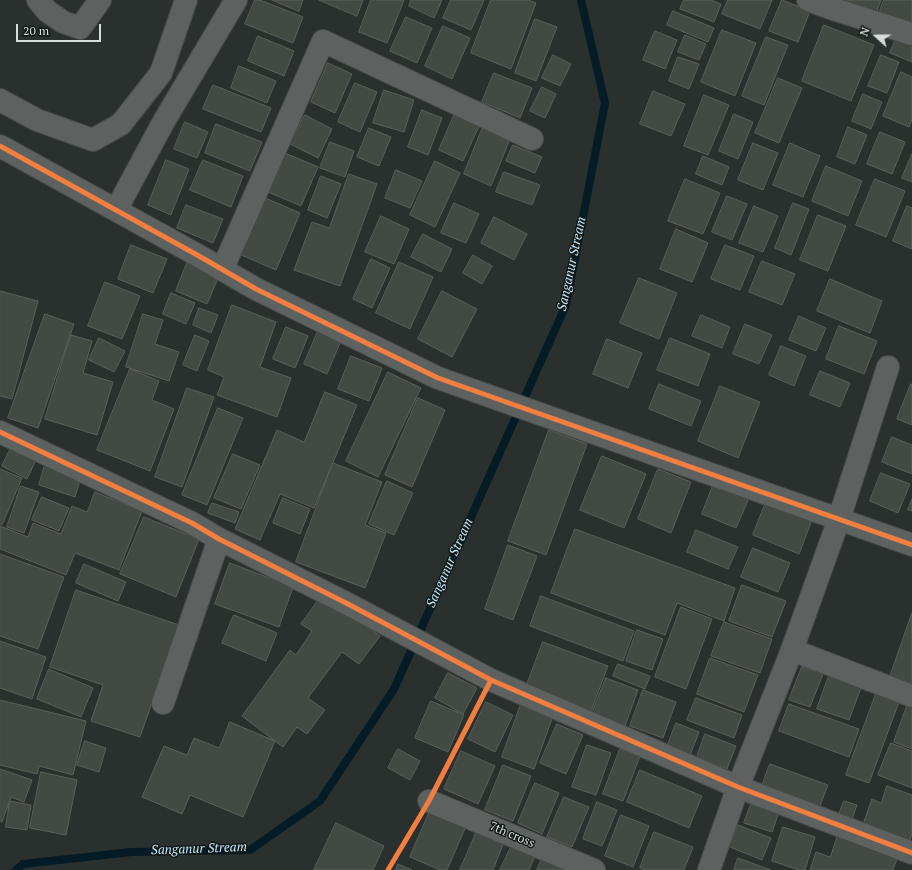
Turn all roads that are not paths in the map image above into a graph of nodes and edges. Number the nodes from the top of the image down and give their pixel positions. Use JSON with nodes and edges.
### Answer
{"nodes":[{"id":1,"x":38,"y":0,"type":"edge"},
{"id":2,"x":100,"y":0,"type":"edge"},
{"id":3,"x":186,"y":0,"type":"edge"},
{"id":4,"x":236,"y":0,"type":"edge"},
{"id":5,"x":808,"y":0,"type":"edge"},
{"id":6,"x":912,"y":34,"type":"edge"},
{"id":7,"x":0,"y":100,"type":"edge"},
{"id":8,"x":532,"y":139,"type":"dead end"},
{"id":9,"x":0,"y":146,"type":"edge"},
{"id":10,"x":116,"y":210,"type":"junction"},
{"id":11,"x":222,"y":270,"type":"junction"},
{"id":12,"x":888,"y":367,"type":"dead end"},
{"id":13,"x":0,"y":432,"type":"edge"},
{"id":14,"x":839,"y":520,"type":"junction"},
{"id":15,"x":219,"y":539,"type":"junction"},
{"id":16,"x":912,"y":545,"type":"edge"},
{"id":17,"x":792,"y":650,"type":"junction"},
{"id":18,"x":912,"y":696,"type":"edge"},
{"id":19,"x":163,"y":703,"type":"dead end"},
{"id":20,"x":738,"y":787,"type":"junction"},
{"id":21,"x":429,"y":801,"type":"dead end"},
{"id":22,"x":912,"y":853,"type":"edge"},
{"id":23,"x":594,"y":870,"type":"edge"},
{"id":24,"x":709,"y":870,"type":"edge"}],
"edges":[{"from":1,"to":2,"type":"street"},
{"from":3,"to":7,"type":"street"},
{"from":4,"to":10,"type":"street"},
{"from":5,"to":6,"type":"street"},
{"from":8,"to":11,"type":"street"},
{"from":9,"to":10,"type":"street"},
{"from":10,"to":11,"type":"street"},
{"from":11,"to":14,"type":"street"},
{"from":12,"to":14,"type":"street"},
{"from":13,"to":15,"type":"street"},
{"from":14,"to":16,"type":"street"},
{"from":14,"to":17,"type":"street"},
{"from":15,"to":19,"type":"street"},
{"from":15,"to":20,"type":"street"},
{"from":17,"to":18,"type":"street"},
{"from":17,"to":20,"type":"street"},
{"from":20,"to":22,"type":"street"},
{"from":20,"to":24,"type":"street"},
{"from":21,"to":23,"type":"street","name":"7th cross"}]}
